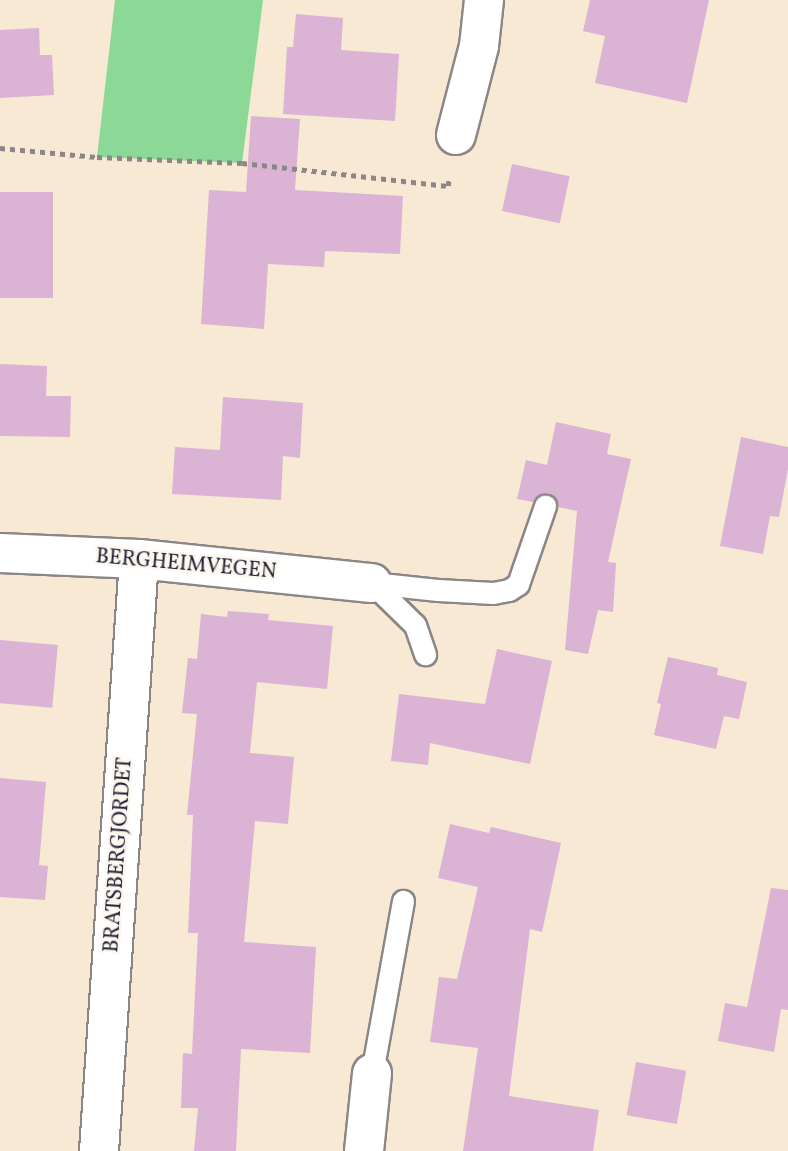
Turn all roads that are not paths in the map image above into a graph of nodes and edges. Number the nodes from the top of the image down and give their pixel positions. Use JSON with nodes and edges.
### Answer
{"nodes":[{"id":1,"x":484,"y":0,"type":"edge"},
{"id":2,"x":456,"y":135,"type":"road end"},
{"id":3,"x":545,"y":506,"type":"dead end"},
{"id":4,"x":0,"y":552,"type":"edge"},
{"id":5,"x":139,"y":558,"type":"junction"},
{"id":6,"x":372,"y":583,"type":"junction"},
{"id":7,"x":425,"y":654,"type":"dead end"},
{"id":8,"x":403,"y":901,"type":"dead end"},
{"id":9,"x":372,"y":1073,"type":"joint"},
{"id":10,"x":99,"y":1151,"type":"edge"},
{"id":11,"x":364,"y":1151,"type":"edge"}],
"edges":[{"from":1,"to":2,"type":"street"},
{"from":3,"to":6,"type":"lane"},
{"from":4,"to":5,"type":"street","name":"BERGHEIMVEGEN"},
{"from":5,"to":6,"type":"street","name":"BERGHEIMVEGEN"},
{"from":5,"to":10,"type":"street","name":"BRATSBERGJORDET"},
{"from":6,"to":7,"type":"lane"},
{"from":8,"to":9,"type":"lane"},
{"from":9,"to":11,"type":"street"}]}
